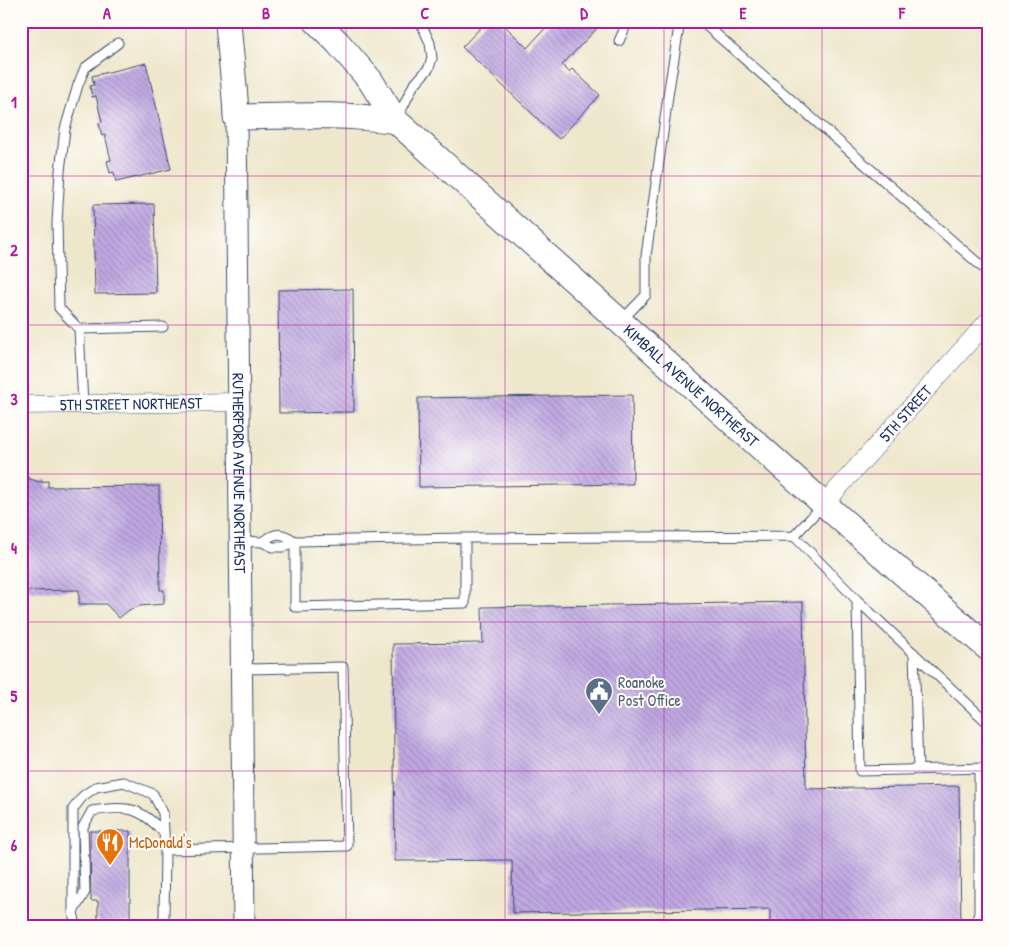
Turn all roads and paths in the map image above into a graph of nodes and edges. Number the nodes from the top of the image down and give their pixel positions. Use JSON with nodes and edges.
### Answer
{"nodes":[{"id":1,"x":216,"y":21,"type":"edge"},
{"id":2,"x":228,"y":21,"type":"edge"},
{"id":3,"x":316,"y":21,"type":"edge"},
{"id":4,"x":420,"y":21,"type":"edge"},
{"id":5,"x":628,"y":21,"type":"edge"},
{"id":6,"x":680,"y":21,"type":"edge"},
{"id":7,"x":702,"y":21,"type":"edge"},
{"id":8,"x":619,"y":41,"type":"dead end"},
{"id":9,"x":118,"y":43,"type":"dead end"},
{"id":10,"x":230,"y":46,"type":"junction"},
{"id":11,"x":236,"y":117,"type":"junction"},
{"id":12,"x":396,"y":121,"type":"junction"},
{"id":13,"x":988,"y":272,"type":"edge"},
{"id":14,"x":988,"y":321,"type":"edge"},
{"id":15,"x":620,"y":322,"type":"junction"},
{"id":16,"x":164,"y":327,"type":"dead end"},
{"id":17,"x":79,"y":329,"type":"junction"},
{"id":18,"x":240,"y":402,"type":"junction"},
{"id":19,"x":83,"y":404,"type":"junction"},
{"id":20,"x":21,"y":405,"type":"edge"},
{"id":21,"x":824,"y":504,"type":"junction"},
{"id":22,"x":794,"y":536,"type":"junction"},
{"id":23,"x":465,"y":538,"type":"junction"},
{"id":24,"x":294,"y":541,"type":"junction"},
{"id":25,"x":251,"y":542,"type":"junction"},
{"id":26,"x":857,"y":600,"type":"junction"},
{"id":27,"x":988,"y":648,"type":"edge"},
{"id":28,"x":914,"y":652,"type":"junction"},
{"id":29,"x":242,"y":669,"type":"junction"},
{"id":30,"x":988,"y":723,"type":"edge"},
{"id":31,"x":983,"y":768,"type":"edge"},
{"id":32,"x":918,"y":770,"type":"junction"},
{"id":33,"x":164,"y":833,"type":"junction"},
{"id":34,"x":244,"y":848,"type":"junction"},
{"id":35,"x":165,"y":850,"type":"junction"},
{"id":36,"x":73,"y":912,"type":"junction"},
{"id":37,"x":984,"y":913,"type":"edge"},
{"id":38,"x":76,"y":926,"type":"edge"},
{"id":39,"x":158,"y":926,"type":"edge"},
{"id":40,"x":244,"y":926,"type":"edge"},
{"id":41,"x":975,"y":926,"type":"edge"}],
"edges":[{"from":1,"to":10,"type":"main road"},
{"from":2,"to":10,"type":"main road","name":"RUTHERFORD AVENUE NORTHEAST"},
{"from":3,"to":12,"type":"main road","name":"KIMBALL AVENUE NORTHEAST"},
{"from":4,"to":12,"type":"lane"},
{"from":5,"to":8,"type":"lane"},
{"from":6,"to":15,"type":"lane"},
{"from":7,"to":13,"type":"lane"},
{"from":9,"to":17,"type":"lane"},
{"from":10,"to":11,"type":"main road","name":"RUTHERFORD AVENUE NORTHEAST"},
{"from":11,"to":12,"type":"main road"},
{"from":11,"to":18,"type":"street","name":"RUTHERFORD AVENUE NORTHEAST"},
{"from":12,"to":15,"type":"main road","name":"KIMBALL AVENUE NORTHEAST"},
{"from":14,"to":21,"type":"street","name":"5TH STREET"},
{"from":15,"to":21,"type":"main road","name":"KIMBALL AVENUE NORTHEAST"},
{"from":16,"to":17,"type":"lane"},
{"from":17,"to":19,"type":"lane"},
{"from":18,"to":19,"type":"street","name":"5TH STREET NORTHEAST"},
{"from":18,"to":25,"type":"street","name":"RUTHERFORD AVENUE NORTHEAST"},
{"from":19,"to":20,"type":"street","name":"5TH STREET NORTHEAST"},
{"from":21,"to":22,"type":"lane"},
{"from":21,"to":27,"type":"main road","name":"KIMBALL AVENUE NORTHEAST"},
{"from":22,"to":23,"type":"lane"},
{"from":22,"to":26,"type":"lane"},
{"from":23,"to":24,"type":"lane"},
{"from":23,"to":24,"type":"lane"},
{"from":24,"to":25,"type":"lane"},
{"from":25,"to":29,"type":"street","name":"RUTHERFORD AVENUE NORTHEAST"},
{"from":26,"to":28,"type":"lane"},
{"from":26,"to":32,"type":"lane"},
{"from":28,"to":30,"type":"lane"},
{"from":28,"to":32,"type":"lane"},
{"from":29,"to":34,"type":"street","name":"RUTHERFORD AVENUE NORTHEAST"},
{"from":29,"to":34,"type":"lane"},
{"from":31,"to":32,"type":"lane"},
{"from":31,"to":37,"type":"lane"},
{"from":33,"to":35,"type":"lane"},
{"from":33,"to":36,"type":"lane"},
{"from":33,"to":36,"type":"lane"},
{"from":34,"to":35,"type":"lane"},
{"from":34,"to":40,"type":"street","name":"RUTHERFORD AVENUE NORTHEAST"},
{"from":35,"to":39,"type":"lane"},
{"from":36,"to":38,"type":"lane"},
{"from":37,"to":41,"type":"lane"}]}
